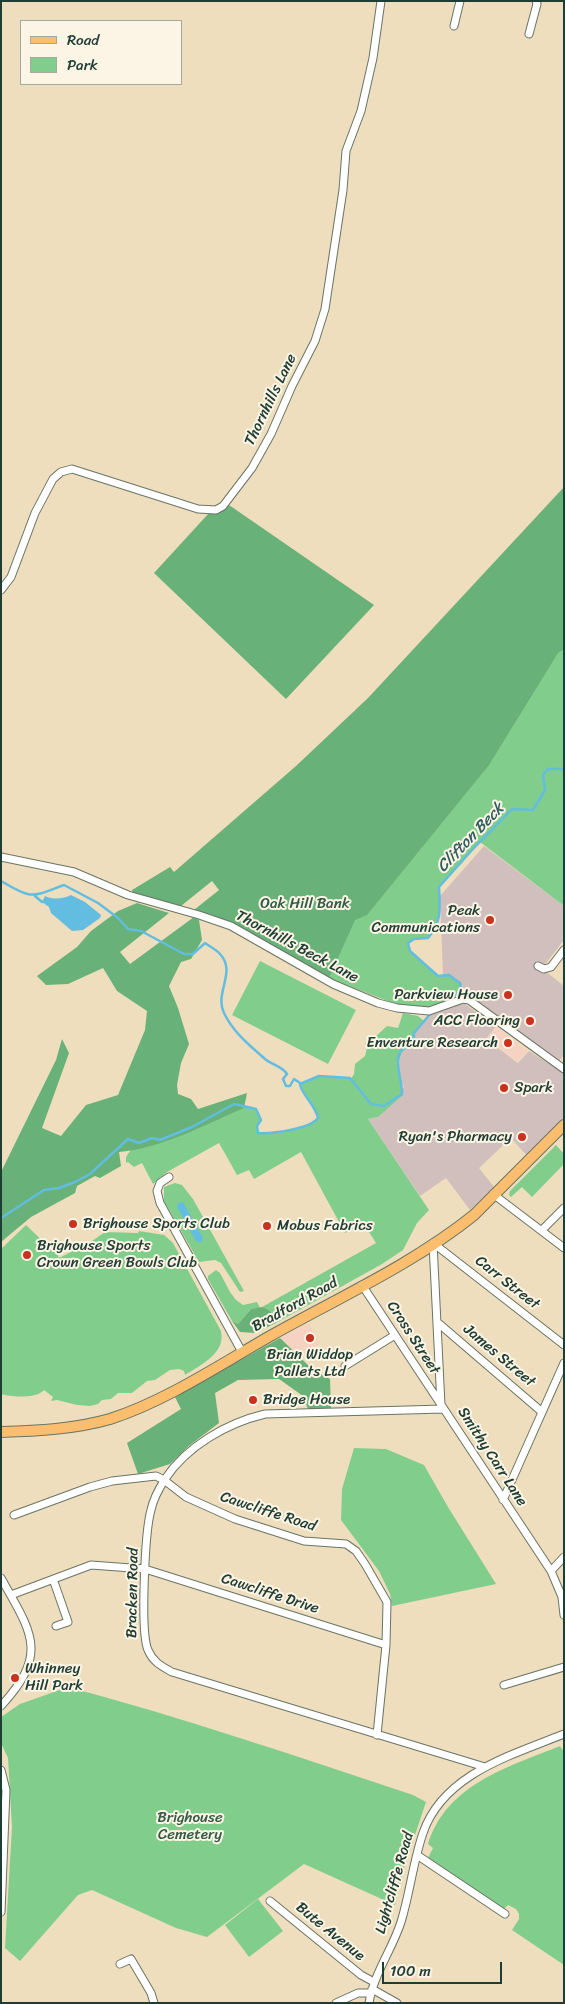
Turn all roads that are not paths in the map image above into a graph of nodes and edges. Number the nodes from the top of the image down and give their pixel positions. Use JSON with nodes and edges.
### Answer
{"nodes":[{"id":1,"x":381,"y":1,"type":"edge"},
{"id":2,"x":460,"y":1,"type":"edge"},
{"id":3,"x":536,"y":1,"type":"edge"},
{"id":4,"x":454,"y":26,"type":"dead end"},
{"id":5,"x":529,"y":34,"type":"dead end"},
{"id":6,"x":1,"y":590,"type":"edge"},
{"id":7,"x":1,"y":857,"type":"edge"},
{"id":8,"x":564,"y":950,"type":"edge"},
{"id":9,"x":538,"y":966,"type":"dead end"},
{"id":10,"x":564,"y":1068,"type":"edge"},
{"id":11,"x":564,"y":1125,"type":"edge"},
{"id":12,"x":169,"y":1177,"type":"dead end"},
{"id":13,"x":493,"y":1194,"type":"junction"},
{"id":14,"x":564,"y":1208,"type":"edge"},
{"id":15,"x":542,"y":1230,"type":"junction"},
{"id":16,"x":433,"y":1243,"type":"junction"},
{"id":17,"x":564,"y":1248,"type":"edge"},
{"id":18,"x":362,"y":1286,"type":"junction"},
{"id":19,"x":437,"y":1322,"type":"junction"},
{"id":20,"x":395,"y":1335,"type":"junction"},
{"id":21,"x":564,"y":1345,"type":"edge"},
{"id":22,"x":242,"y":1352,"type":"junction"},
{"id":23,"x":564,"y":1364,"type":"edge"},
{"id":24,"x":345,"y":1366,"type":"dead end"},
{"id":25,"x":442,"y":1407,"type":"junction"},
{"id":26,"x":542,"y":1412,"type":"junction"},
{"id":27,"x":1,"y":1432,"type":"edge"},
{"id":28,"x":164,"y":1480,"type":"junction"},
{"id":29,"x":503,"y":1500,"type":"junction"},
{"id":30,"x":14,"y":1514,"type":"dead end"},
{"id":31,"x":564,"y":1556,"type":"edge"},
{"id":32,"x":145,"y":1569,"type":"junction"},
{"id":33,"x":551,"y":1571,"type":"junction"},
{"id":34,"x":1,"y":1578,"type":"edge"},
{"id":35,"x":54,"y":1579,"type":"junction"},
{"id":36,"x":11,"y":1595,"type":"junction"},
{"id":37,"x":564,"y":1615,"type":"edge"},
{"id":38,"x":56,"y":1626,"type":"dead end"},
{"id":39,"x":386,"y":1645,"type":"junction"},
{"id":40,"x":564,"y":1667,"type":"edge"},
{"id":41,"x":504,"y":1685,"type":"dead end"},
{"id":42,"x":1,"y":1706,"type":"edge"},
{"id":43,"x":564,"y":1734,"type":"edge"},
{"id":44,"x":377,"y":1735,"type":"junction"},
{"id":45,"x":485,"y":1767,"type":"junction"},
{"id":46,"x":1,"y":1770,"type":"edge"},
{"id":47,"x":4,"y":1800,"type":"edge"},
{"id":48,"x":417,"y":1855,"type":"junction"},
{"id":49,"x":2,"y":1888,"type":"edge"},
{"id":50,"x":270,"y":1901,"type":"dead end"},
{"id":51,"x":1,"y":1912,"type":"edge"},
{"id":52,"x":505,"y":1914,"type":"dead end"},
{"id":53,"x":120,"y":1964,"type":"dead end"},
{"id":54,"x":372,"y":1988,"type":"junction"},
{"id":55,"x":154,"y":2003,"type":"edge"},
{"id":56,"x":336,"y":2003,"type":"edge"},
{"id":57,"x":369,"y":2003,"type":"edge"},
{"id":58,"x":397,"y":2003,"type":"edge"}],
"edges":[{"from":1,"to":6,"type":"street","name":"Thornhills Lane"},
{"from":2,"to":4,"type":"street"},
{"from":3,"to":5,"type":"street"},
{"from":7,"to":10,"type":"street","name":"Thornhills Beck Lane"},
{"from":8,"to":9,"type":"street"},
{"from":11,"to":13,"type":"main road","name":"Bradford Road"},
{"from":12,"to":22,"type":"street"},
{"from":13,"to":15,"type":"street"},
{"from":13,"to":16,"type":"main road","name":"Bradford Road"},
{"from":14,"to":15,"type":"street"},
{"from":15,"to":17,"type":"street"},
{"from":16,"to":18,"type":"main road","name":"Bradford Road"},
{"from":16,"to":19,"type":"street","name":"Smithy Carr Lane"},
{"from":16,"to":21,"type":"street","name":"Carr Street"},
{"from":18,"to":20,"type":"street","name":"Cross Street"},
{"from":18,"to":22,"type":"main road","name":"Bradford Road"},
{"from":19,"to":25,"type":"street","name":"Smithy Carr Lane"},
{"from":19,"to":26,"type":"street","name":"James Street"},
{"from":20,"to":24,"type":"street"},
{"from":20,"to":25,"type":"street","name":"Cross Street"},
{"from":22,"to":27,"type":"main road","name":"Bradford Road"},
{"from":23,"to":26,"type":"street"},
{"from":25,"to":28,"type":"street","name":"Bracken Road"},
{"from":25,"to":29,"type":"street","name":"Smithy Carr Lane"},
{"from":26,"to":29,"type":"street"},
{"from":28,"to":30,"type":"street"},
{"from":28,"to":32,"type":"street","name":"Bracken Road"},
{"from":28,"to":39,"type":"street","name":"Cawcliffe Road"},
{"from":29,"to":33,"type":"street","name":"Smithy Carr Lane"},
{"from":31,"to":33,"type":"street"},
{"from":32,"to":35,"type":"street","name":"Cawcliffe Drive"},
{"from":32,"to":39,"type":"street","name":"Cawcliffe Drive"},
{"from":32,"to":44,"type":"street","name":"Bracken Road"},
{"from":33,"to":37,"type":"street","name":"Smithy Carr Lane"},
{"from":34,"to":36,"type":"street"},
{"from":35,"to":36,"type":"street","name":"Cawcliffe Drive"},
{"from":35,"to":38,"type":"street"},
{"from":36,"to":42,"type":"street"},
{"from":39,"to":44,"type":"street","name":"Cawcliffe Road"},
{"from":40,"to":41,"type":"street"},
{"from":43,"to":45,"type":"street","name":"Lightcliffe Road"},
{"from":44,"to":45,"type":"street","name":"Bracken Road"},
{"from":45,"to":48,"type":"street","name":"Lightcliffe Road"},
{"from":46,"to":47,"type":"street"},
{"from":47,"to":49,"type":"street"},
{"from":48,"to":52,"type":"street"},
{"from":48,"to":54,"type":"street","name":"Lightcliffe Road"},
{"from":49,"to":51,"type":"street"},
{"from":50,"to":54,"type":"street","name":"Bute Avenue"},
{"from":53,"to":55,"type":"street"},
{"from":54,"to":56,"type":"street"},
{"from":54,"to":57,"type":"street","name":"Lightcliffe Road"},
{"from":54,"to":58,"type":"street","name":"Bute Avenue"}]}
